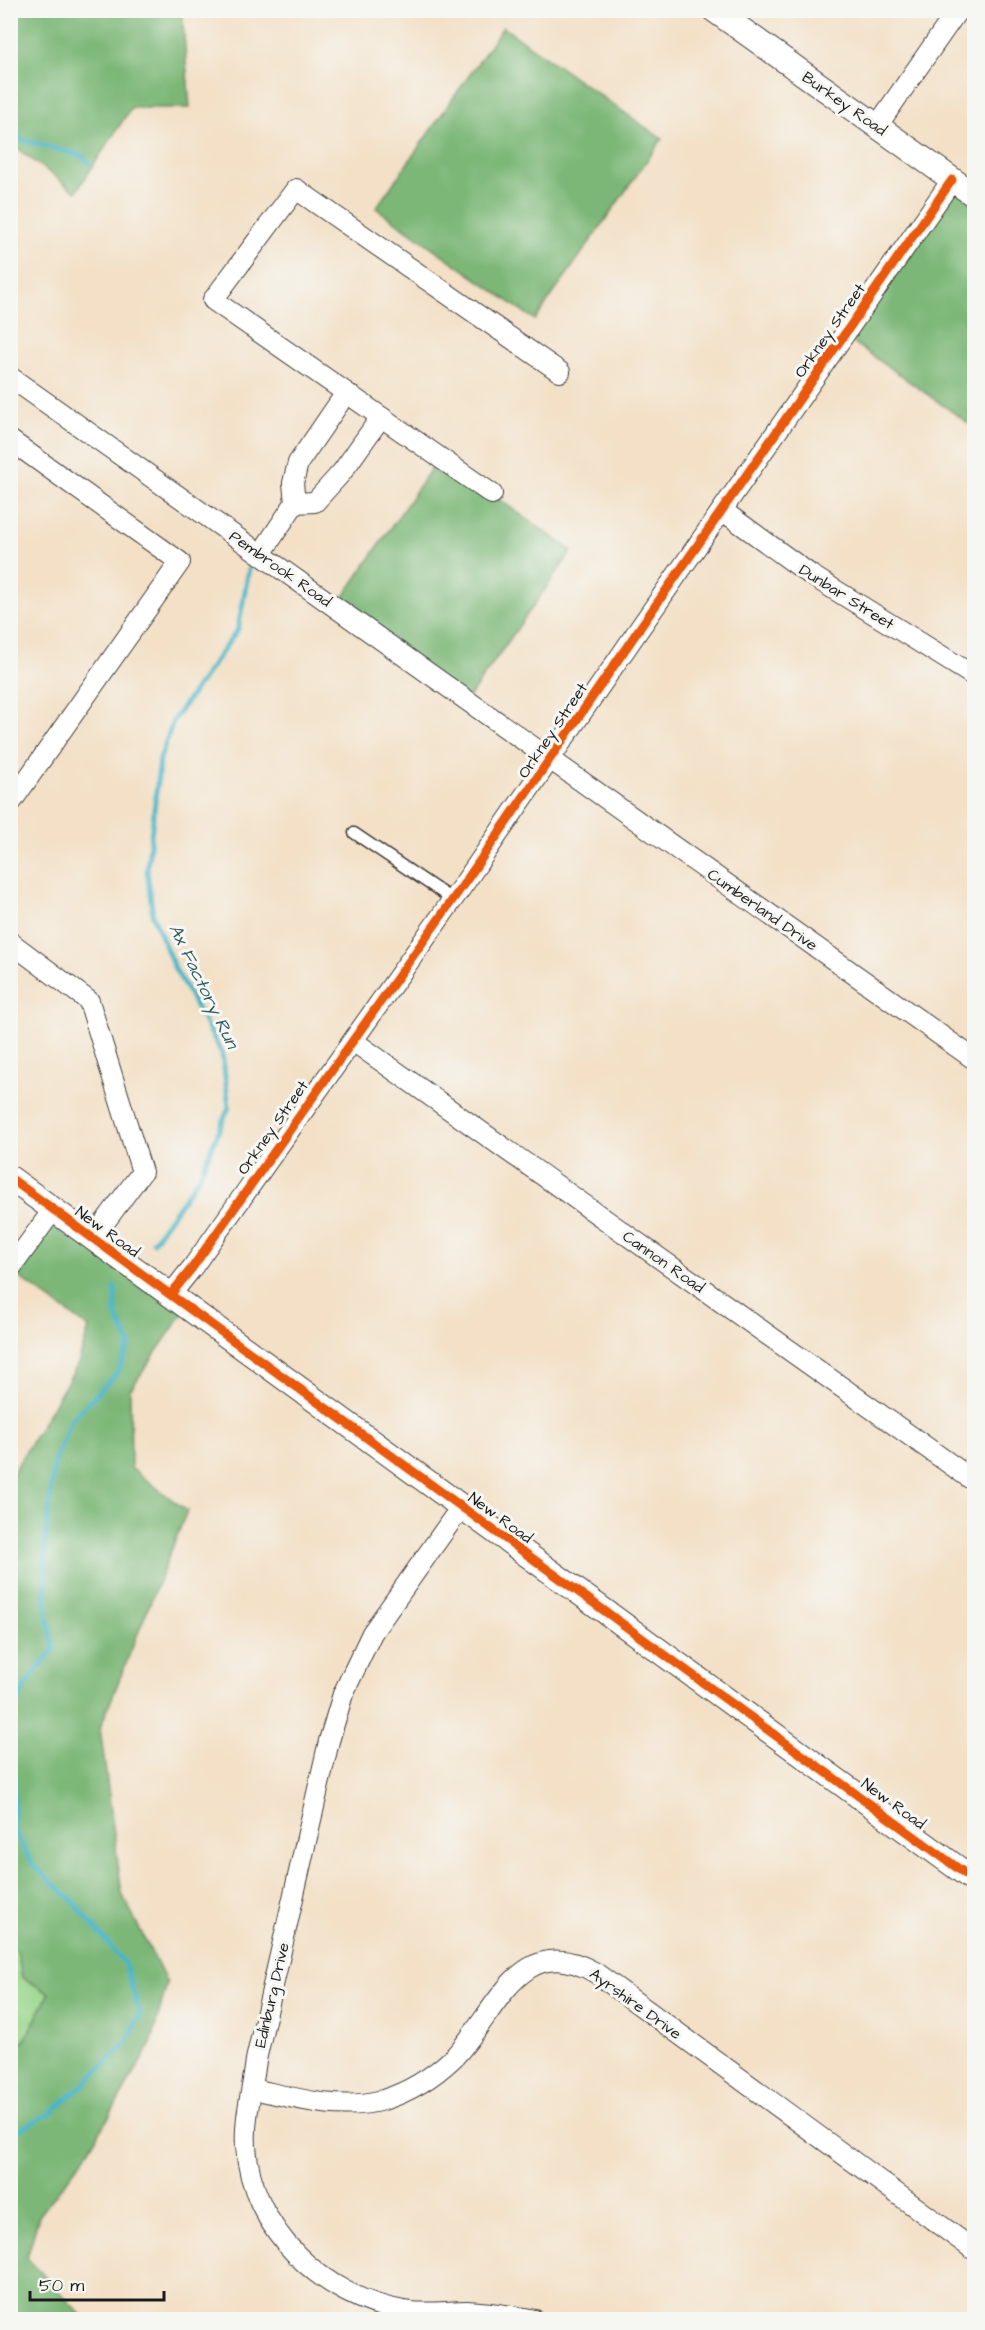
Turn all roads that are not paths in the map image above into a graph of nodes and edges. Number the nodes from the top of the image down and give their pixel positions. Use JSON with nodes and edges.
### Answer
{"nodes":[{"id":1,"x":714,"y":10,"type":"edge"},
{"id":2,"x":958,"y":10,"type":"edge"},
{"id":3,"x":877,"y":126,"type":"junction"},
{"id":4,"x":952,"y":180,"type":"junction"},
{"id":5,"x":975,"y":195,"type":"edge"},
{"id":6,"x":560,"y":372,"type":"dead end"},
{"id":7,"x":10,"y":377,"type":"edge"},
{"id":8,"x":346,"y":393,"type":"junction"},
{"id":9,"x":381,"y":417,"type":"junction"},
{"id":10,"x":10,"y":440,"type":"edge"},
{"id":11,"x":492,"y":494,"type":"dead end"},
{"id":12,"x":295,"y":503,"type":"junction"},
{"id":13,"x":723,"y":511,"type":"junction"},
{"id":14,"x":261,"y":554,"type":"junction"},
{"id":15,"x":975,"y":676,"type":"edge"},
{"id":16,"x":551,"y":759,"type":"junction"},
{"id":17,"x":10,"y":804,"type":"edge"},
{"id":18,"x":354,"y":833,"type":"dead end"},
{"id":19,"x":453,"y":900,"type":"junction"},
{"id":20,"x":10,"y":942,"type":"edge"},
{"id":21,"x":353,"y":1041,"type":"junction"},
{"id":22,"x":975,"y":1059,"type":"edge"},
{"id":23,"x":10,"y":1178,"type":"edge"},
{"id":24,"x":53,"y":1210,"type":"junction"},
{"id":25,"x":93,"y":1238,"type":"junction"},
{"id":26,"x":10,"y":1269,"type":"edge"},
{"id":27,"x":171,"y":1294,"type":"junction"},
{"id":28,"x":975,"y":1480,"type":"edge"},
{"id":29,"x":461,"y":1507,"type":"junction"},
{"id":30,"x":975,"y":1880,"type":"edge"},
{"id":31,"x":253,"y":2088,"type":"junction"},
{"id":32,"x":975,"y":2250,"type":"edge"},
{"id":33,"x":535,"y":2319,"type":"edge"}],
"edges":[{"from":1,"to":3,"type":"street","name":"Burkey Road"},
{"from":2,"to":3,"type":"street"},
{"from":3,"to":4,"type":"street","name":"Burkey Road"},
{"from":4,"to":5,"type":"street","name":"Burkey Road"},
{"from":4,"to":13,"type":"street","name":"Orkney Street"},
{"from":6,"to":8,"type":"street"},
{"from":7,"to":14,"type":"street","name":"Pembrook Road"},
{"from":8,"to":9,"type":"street"},
{"from":8,"to":12,"type":"street"},
{"from":9,"to":11,"type":"street"},
{"from":9,"to":12,"type":"street"},
{"from":10,"to":17,"type":"street"},
{"from":12,"to":14,"type":"street"},
{"from":13,"to":15,"type":"street","name":"Dunbar Street"},
{"from":13,"to":16,"type":"street","name":"Orkney Street"},
{"from":14,"to":16,"type":"street","name":"Pembrook Road"},
{"from":16,"to":19,"type":"street","name":"Orkney Street"},
{"from":16,"to":22,"type":"street","name":"Cumberland Drive"},
{"from":18,"to":19,"type":"lane"},
{"from":19,"to":21,"type":"street","name":"Orkney Street"},
{"from":20,"to":25,"type":"street"},
{"from":21,"to":27,"type":"street","name":"Orkney Street"},
{"from":21,"to":28,"type":"street","name":"Cannon Road"},
{"from":23,"to":24,"type":"street","name":"New Road"},
{"from":24,"to":25,"type":"street","name":"New Road"},
{"from":24,"to":26,"type":"street"},
{"from":25,"to":27,"type":"street","name":"New Road"},
{"from":27,"to":29,"type":"street","name":"New Road"},
{"from":29,"to":30,"type":"street","name":"New Road"},
{"from":29,"to":31,"type":"street","name":"Edinburg Drive"},
{"from":31,"to":32,"type":"street","name":"Ayrshire Drive"},
{"from":31,"to":33,"type":"street","name":"Edinburg Drive"}]}
